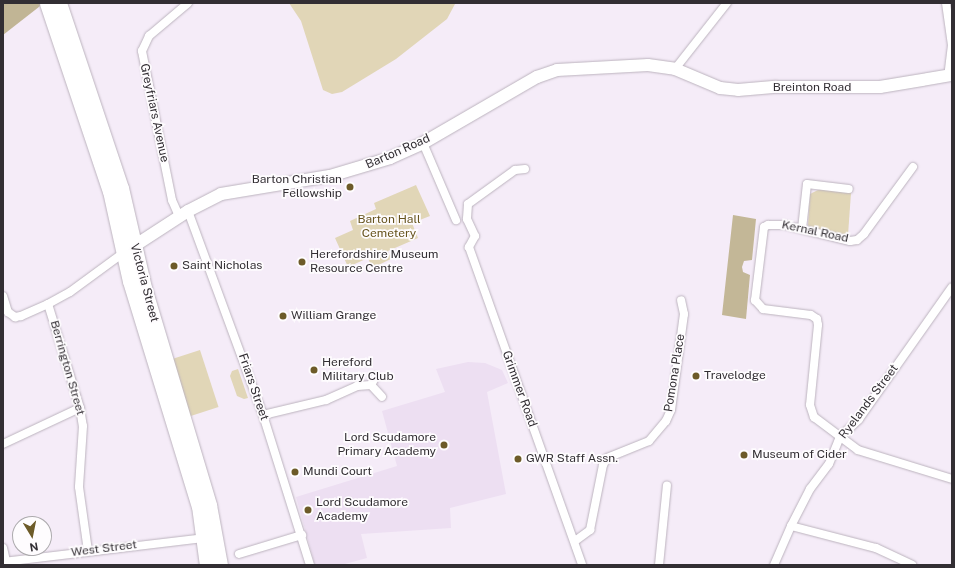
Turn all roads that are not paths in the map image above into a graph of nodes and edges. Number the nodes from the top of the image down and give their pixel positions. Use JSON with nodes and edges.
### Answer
{"nodes":[{"id":1,"x":47,"y":3,"type":"edge"},
{"id":2,"x":59,"y":3,"type":"edge"},
{"id":3,"x":188,"y":3,"type":"edge"},
{"id":4,"x":727,"y":3,"type":"edge"},
{"id":5,"x":946,"y":3,"type":"edge"},
{"id":6,"x":675,"y":69,"type":"junction"},
{"id":7,"x":950,"y":76,"type":"edge"},
{"id":8,"x":92,"y":116,"type":"junction"},
{"id":9,"x":423,"y":143,"type":"junction"},
{"id":10,"x":913,"y":167,"type":"dead end"},
{"id":11,"x":525,"y":169,"type":"dead end"},
{"id":12,"x":849,"y":189,"type":"dead end"},
{"id":13,"x":184,"y":213,"type":"junction"},
{"id":14,"x":456,"y":220,"type":"dead end"},
{"id":15,"x":802,"y":229,"type":"junction"},
{"id":16,"x":129,"y":249,"type":"junction"},
{"id":17,"x":952,"y":287,"type":"edge"},
{"id":18,"x":3,"y":296,"type":"edge"},
{"id":19,"x":681,"y":300,"type":"dead end"},
{"id":20,"x":48,"y":304,"type":"junction"},
{"id":21,"x":5,"y":315,"type":"edge"},
{"id":22,"x":376,"y":376,"type":"dead end"},
{"id":23,"x":371,"y":385,"type":"junction"},
{"id":24,"x":382,"y":397,"type":"dead end"},
{"id":25,"x":80,"y":408,"type":"junction"},
{"id":26,"x":263,"y":415,"type":"junction"},
{"id":27,"x":840,"y":437,"type":"junction"},
{"id":28,"x":3,"y":444,"type":"edge"},
{"id":29,"x":952,"y":479,"type":"edge"},
{"id":30,"x":666,"y":485,"type":"dead end"},
{"id":31,"x":791,"y":526,"type":"junction"},
{"id":32,"x":302,"y":535,"type":"junction"},
{"id":33,"x":204,"y":538,"type":"junction"},
{"id":34,"x":575,"y":541,"type":"junction"},
{"id":35,"x":3,"y":548,"type":"edge"},
{"id":36,"x":88,"y":551,"type":"junction"},
{"id":37,"x":239,"y":554,"type":"dead end"},
{"id":38,"x":4,"y":561,"type":"edge"},
{"id":39,"x":207,"y":565,"type":"edge"},
{"id":40,"x":220,"y":565,"type":"edge"},
{"id":41,"x":310,"y":565,"type":"edge"},
{"id":42,"x":582,"y":565,"type":"edge"},
{"id":43,"x":659,"y":565,"type":"edge"},
{"id":44,"x":774,"y":565,"type":"edge"},
{"id":45,"x":912,"y":565,"type":"edge"}],
"edges":[{"from":1,"to":8,"type":"highway","name":"Victoria Street"},
{"from":2,"to":8,"type":"highway","name":"Victoria Street"},
{"from":3,"to":13,"type":"street","name":"Greyfriars Avenue"},
{"from":4,"to":6,"type":"street"},
{"from":5,"to":7,"type":"street"},
{"from":6,"to":7,"type":"street","name":"Breinton Road"},
{"from":6,"to":9,"type":"street","name":"Barton Road"},
{"from":8,"to":16,"type":"highway","name":"Victoria Street"},
{"from":9,"to":13,"type":"street","name":"Barton Road"},
{"from":9,"to":14,"type":"street"},
{"from":10,"to":15,"type":"street","name":"Kernal Road"},
{"from":11,"to":34,"type":"street","name":"Grimmer Road"},
{"from":12,"to":15,"type":"street"},
{"from":13,"to":16,"type":"street","name":"Barton Road"},
{"from":13,"to":26,"type":"street","name":"Friars Street"},
{"from":15,"to":27,"type":"street","name":"Kernal Road"},
{"from":16,"to":20,"type":"street"},
{"from":16,"to":33,"type":"highway","name":"Victoria Street"},
{"from":16,"to":40,"type":"highway","name":"Victoria Street"},
{"from":17,"to":27,"type":"street","name":"Ryelands Street"},
{"from":18,"to":21,"type":"street"},
{"from":19,"to":34,"type":"street","name":"Pomona Place"},
{"from":20,"to":21,"type":"street"},
{"from":20,"to":25,"type":"street","name":"Berrington Street"},
{"from":22,"to":23,"type":"street"},
{"from":23,"to":24,"type":"street"},
{"from":23,"to":26,"type":"street"},
{"from":25,"to":28,"type":"street"},
{"from":25,"to":36,"type":"street","name":"Berrington Street"},
{"from":26,"to":32,"type":"street","name":"Friars Street"},
{"from":27,"to":29,"type":"street"},
{"from":27,"to":31,"type":"street","name":"Ryelands Street"},
{"from":30,"to":43,"type":"street"},
{"from":31,"to":44,"type":"street","name":"Ryelands Street"},
{"from":31,"to":45,"type":"street"},
{"from":32,"to":37,"type":"street"},
{"from":32,"to":41,"type":"street","name":"Friars Street"},
{"from":33,"to":36,"type":"street","name":"West Street"},
{"from":33,"to":39,"type":"highway","name":"Victoria Street"},
{"from":34,"to":42,"type":"street","name":"Grimmer Road"},
{"from":35,"to":38,"type":"street"},
{"from":36,"to":38,"type":"street","name":"West Street"}]}
